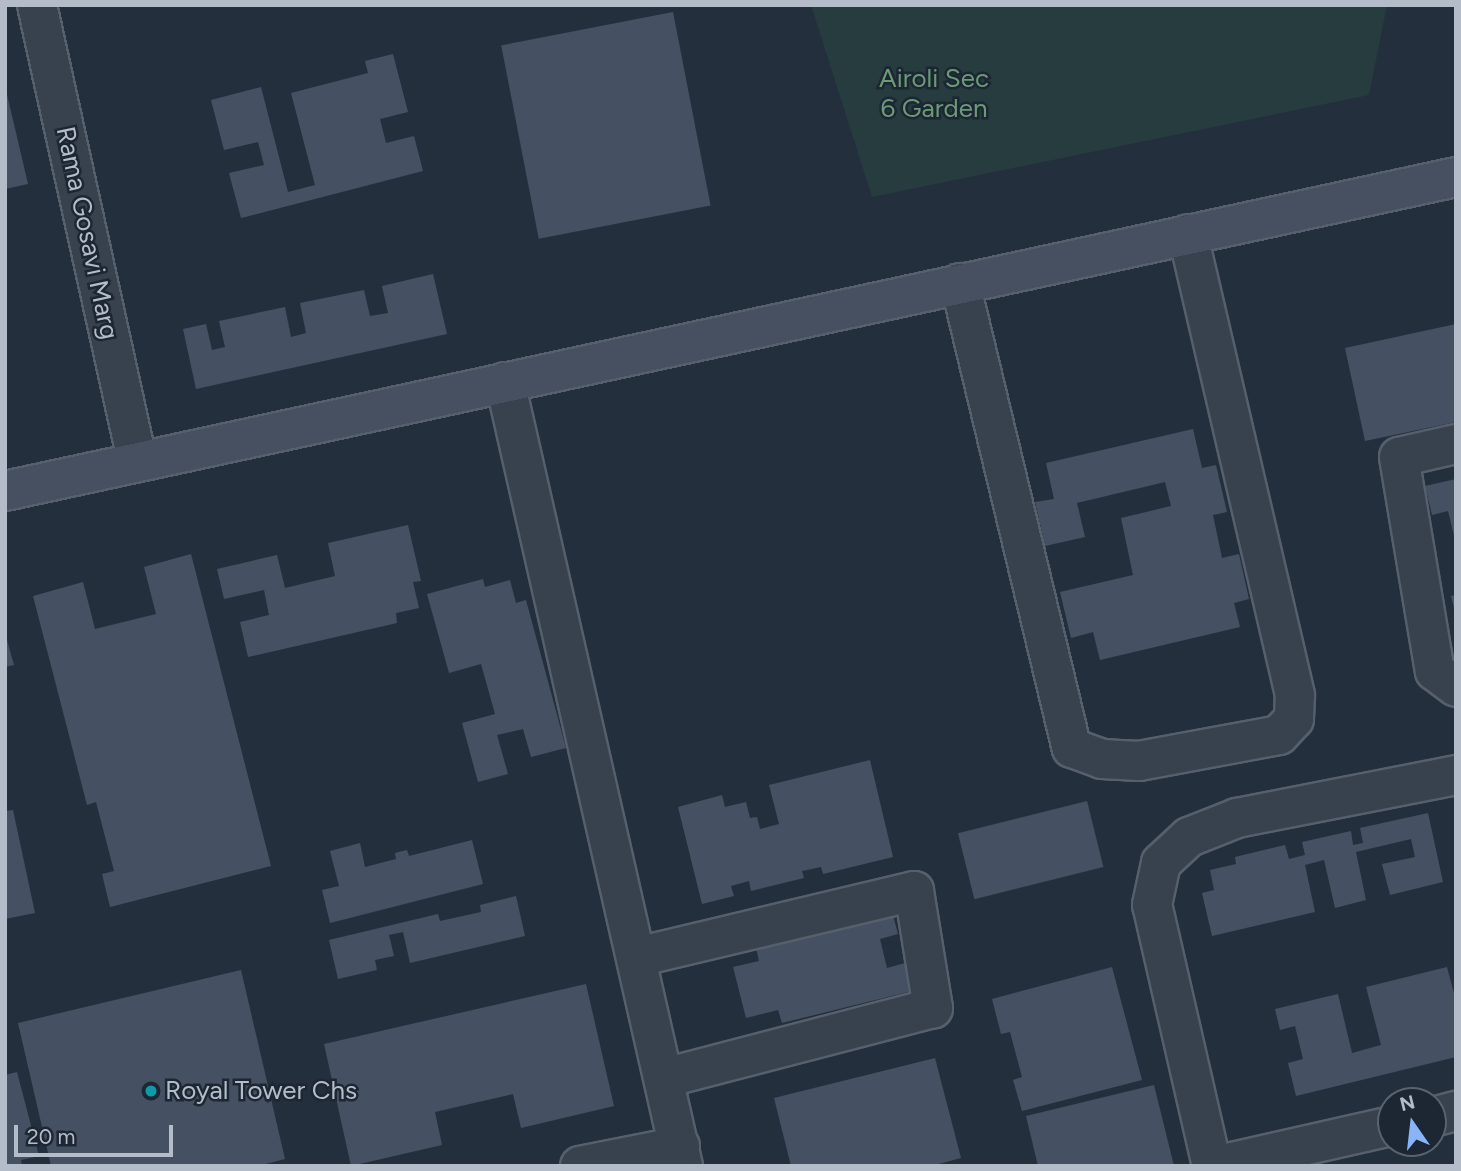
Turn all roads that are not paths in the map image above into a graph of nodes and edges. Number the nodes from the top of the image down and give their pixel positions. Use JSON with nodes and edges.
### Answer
{"nodes":[{"id":1,"x":37,"y":5,"type":"edge"},
{"id":2,"x":1456,"y":177,"type":"edge"},
{"id":3,"x":1188,"y":234,"type":"junction"},
{"id":4,"x":960,"y":283,"type":"junction"},
{"id":5,"x":505,"y":382,"type":"junction"},
{"id":6,"x":1456,"y":444,"type":"edge"},
{"id":7,"x":137,"y":461,"type":"junction"},
{"id":8,"x":5,"y":491,"type":"edge"},
{"id":9,"x":1456,"y":687,"type":"edge"},
{"id":10,"x":1456,"y":775,"type":"edge"},
{"id":11,"x":637,"y":957,"type":"junction"},
{"id":12,"x":665,"y":1078,"type":"junction"},
{"id":13,"x":1377,"y":1129,"type":"edge"},
{"id":14,"x":682,"y":1156,"type":"edge"},
{"id":15,"x":580,"y":1166,"type":"edge"},
{"id":16,"x":1213,"y":1166,"type":"edge"}],
"edges":[{"from":1,"to":7,"type":"street","name":"Rama Gosavi Marg"},
{"from":2,"to":3,"type":"street"},
{"from":3,"to":4,"type":"street"},
{"from":3,"to":4,"type":"street"},
{"from":4,"to":5,"type":"street"},
{"from":5,"to":7,"type":"street"},
{"from":5,"to":11,"type":"street"},
{"from":6,"to":9,"type":"street"},
{"from":7,"to":8,"type":"street"},
{"from":10,"to":16,"type":"street"},
{"from":11,"to":12,"type":"street"},
{"from":11,"to":12,"type":"street"},
{"from":12,"to":14,"type":"street"},
{"from":13,"to":16,"type":"street"},
{"from":14,"to":15,"type":"street"}]}
